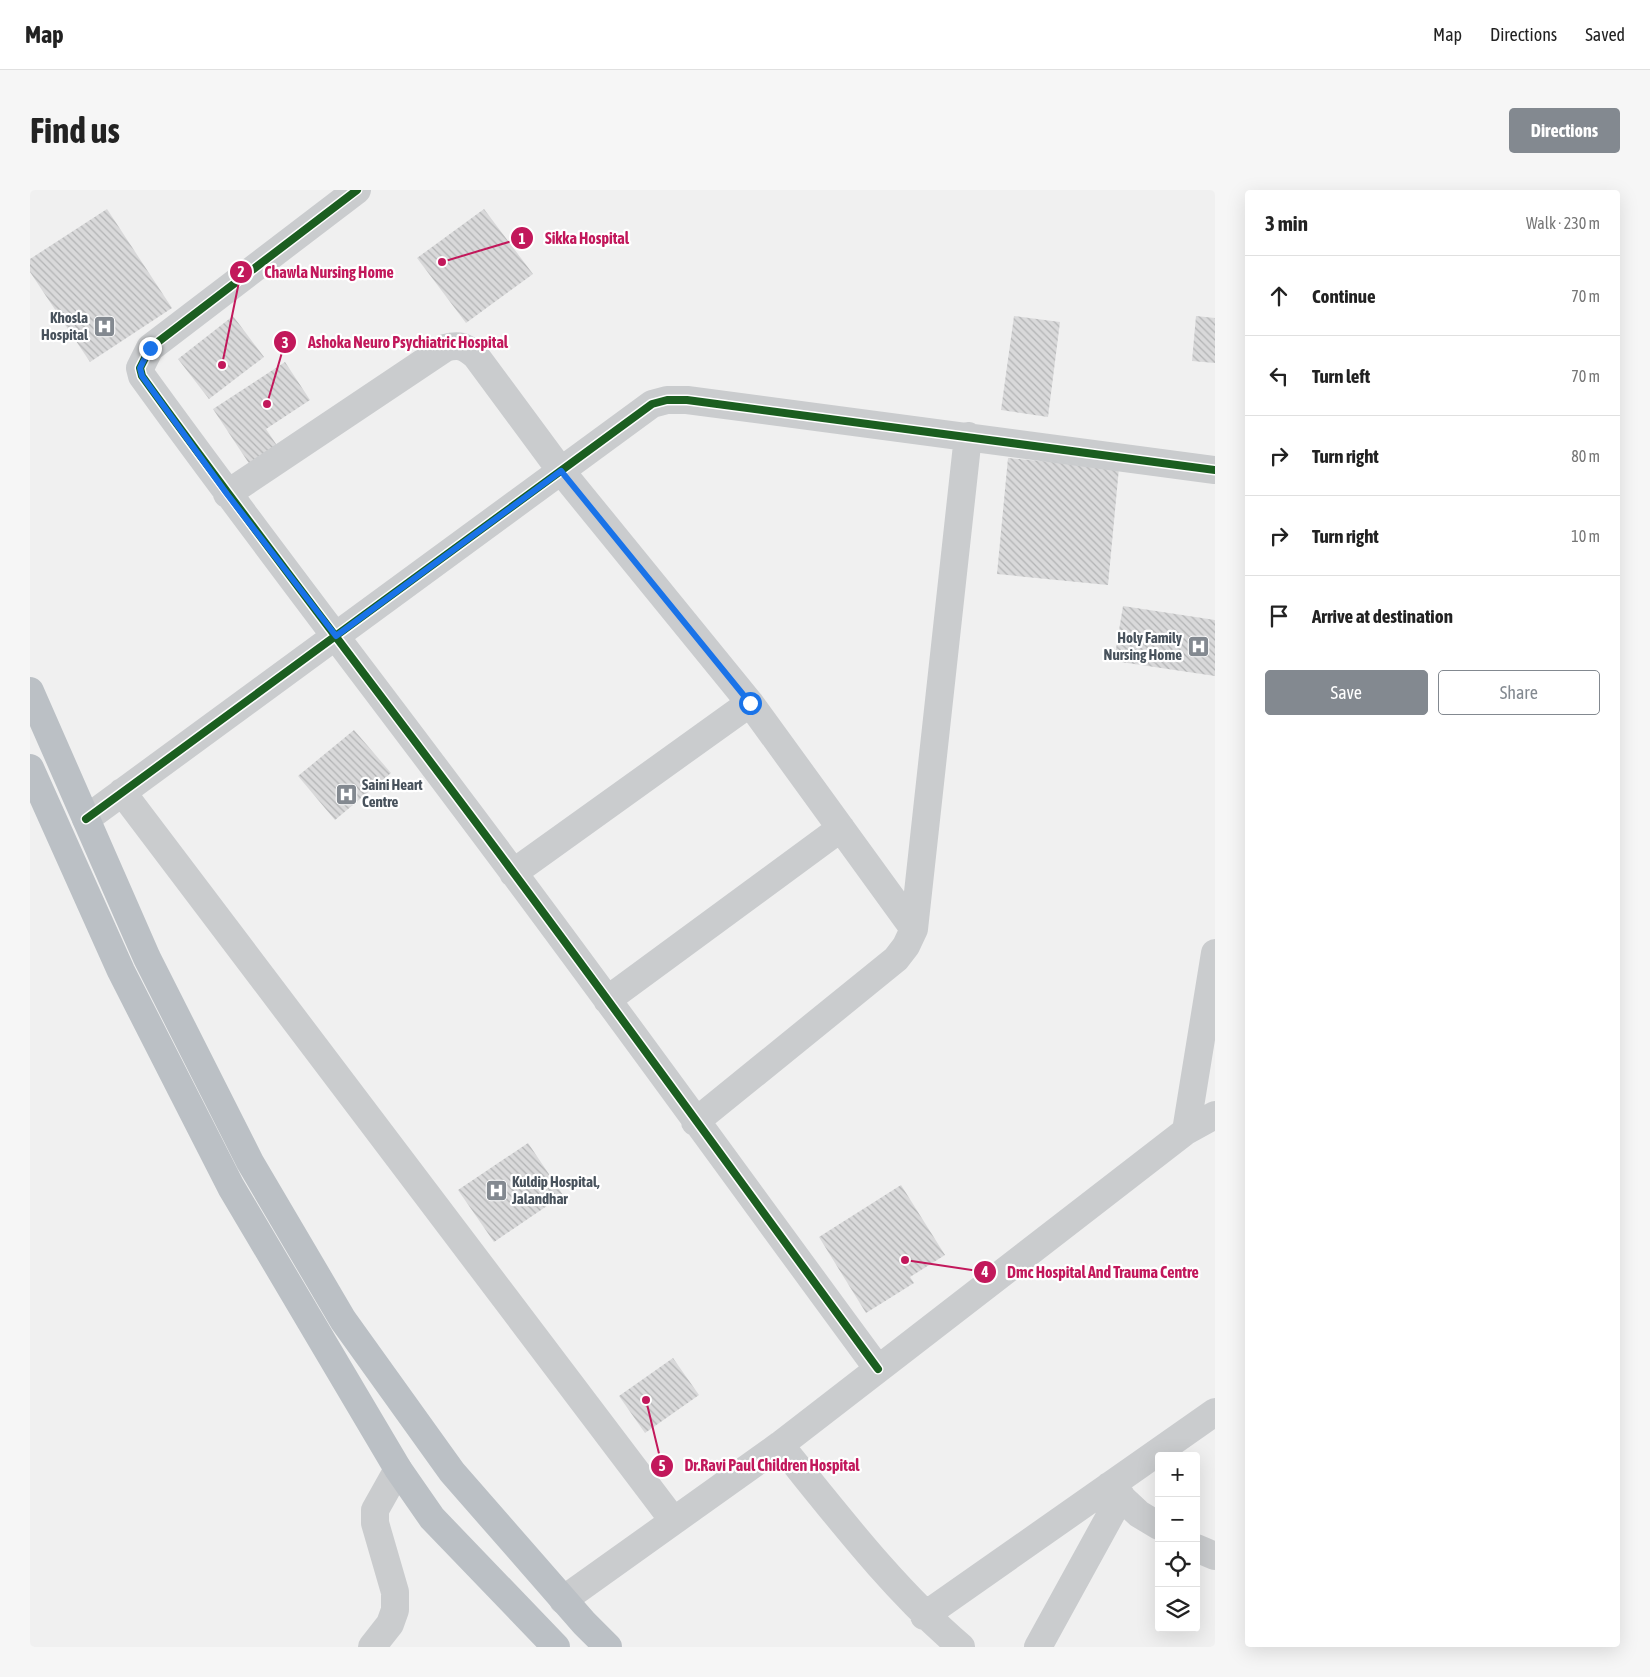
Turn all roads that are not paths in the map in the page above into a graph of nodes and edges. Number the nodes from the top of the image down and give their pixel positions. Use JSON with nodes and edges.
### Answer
{"nodes":[{"id":1,"x":357,"y":190,"type":"edge"},
{"id":2,"x":968,"y":436,"type":"junction"},
{"id":3,"x":1215,"y":470,"type":"edge"},
{"id":4,"x":561,"y":471,"type":"junction"},
{"id":5,"x":227,"y":494,"type":"junction"},
{"id":6,"x":336,"y":636,"type":"junction"},
{"id":7,"x":30,"y":691,"type":"edge"},
{"id":8,"x":750,"y":703,"type":"junction"},
{"id":9,"x":30,"y":768,"type":"edge"},
{"id":10,"x":122,"y":792,"type":"junction"},
{"id":11,"x":86,"y":819,"type":"junction"},
{"id":12,"x":841,"y":828,"type":"junction"},
{"id":13,"x":513,"y":872,"type":"junction"},
{"id":14,"x":914,"y":929,"type":"junction"},
{"id":15,"x":1215,"y":953,"type":"edge"},
{"id":16,"x":607,"y":1000,"type":"junction"},
{"id":17,"x":1208,"y":1047,"type":"edge"},
{"id":18,"x":1215,"y":1115,"type":"edge"},
{"id":19,"x":695,"y":1122,"type":"junction"},
{"id":20,"x":1186,"y":1131,"type":"junction"},
{"id":21,"x":878,"y":1369,"type":"junction"},
{"id":22,"x":1215,"y":1412,"type":"edge"},
{"id":23,"x":780,"y":1445,"type":"junction"},
{"id":24,"x":398,"y":1469,"type":"junction"},
{"id":25,"x":1115,"y":1491,"type":"junction"},
{"id":26,"x":673,"y":1520,"type":"junction"},
{"id":27,"x":1155,"y":1524,"type":"edge"},
{"id":28,"x":1200,"y":1550,"type":"edge"},
{"id":29,"x":1215,"y":1556,"type":"edge"},
{"id":30,"x":563,"y":1600,"type":"junction"},
{"id":31,"x":924,"y":1616,"type":"junction"},
{"id":32,"x":372,"y":1647,"type":"edge"},
{"id":33,"x":556,"y":1647,"type":"edge"},
{"id":34,"x":608,"y":1647,"type":"edge"},
{"id":35,"x":961,"y":1647,"type":"edge"},
{"id":36,"x":1038,"y":1647,"type":"edge"}],
"edges":[{"from":1,"to":5,"type":"street"},
{"from":2,"to":3,"type":"street"},
{"from":2,"to":4,"type":"street"},
{"from":2,"to":14,"type":"street"},
{"from":4,"to":5,"type":"street"},
{"from":4,"to":6,"type":"street"},
{"from":4,"to":8,"type":"street"},
{"from":5,"to":6,"type":"street"},
{"from":6,"to":10,"type":"street"},
{"from":6,"to":13,"type":"street"},
{"from":7,"to":11,"type":"highway"},
{"from":8,"to":12,"type":"street"},
{"from":8,"to":13,"type":"street"},
{"from":9,"to":24,"type":"highway"},
{"from":10,"to":11,"type":"street"},
{"from":10,"to":26,"type":"street"},
{"from":11,"to":30,"type":"highway"},
{"from":12,"to":14,"type":"street"},
{"from":12,"to":16,"type":"street"},
{"from":13,"to":16,"type":"street"},
{"from":14,"to":19,"type":"street"},
{"from":15,"to":17,"type":"street"},
{"from":16,"to":19,"type":"street"},
{"from":17,"to":20,"type":"street"},
{"from":18,"to":20,"type":"street"},
{"from":19,"to":21,"type":"street"},
{"from":20,"to":21,"type":"street"},
{"from":21,"to":23,"type":"street"},
{"from":22,"to":25,"type":"street"},
{"from":23,"to":26,"type":"street"},
{"from":23,"to":31,"type":"street"},
{"from":24,"to":32,"type":"street"},
{"from":24,"to":33,"type":"highway"},
{"from":25,"to":27,"type":"street"},
{"from":25,"to":31,"type":"street"},
{"from":25,"to":36,"type":"street"},
{"from":26,"to":30,"type":"street"},
{"from":28,"to":29,"type":"street"},
{"from":30,"to":34,"type":"highway"},
{"from":31,"to":35,"type":"street"}]}
